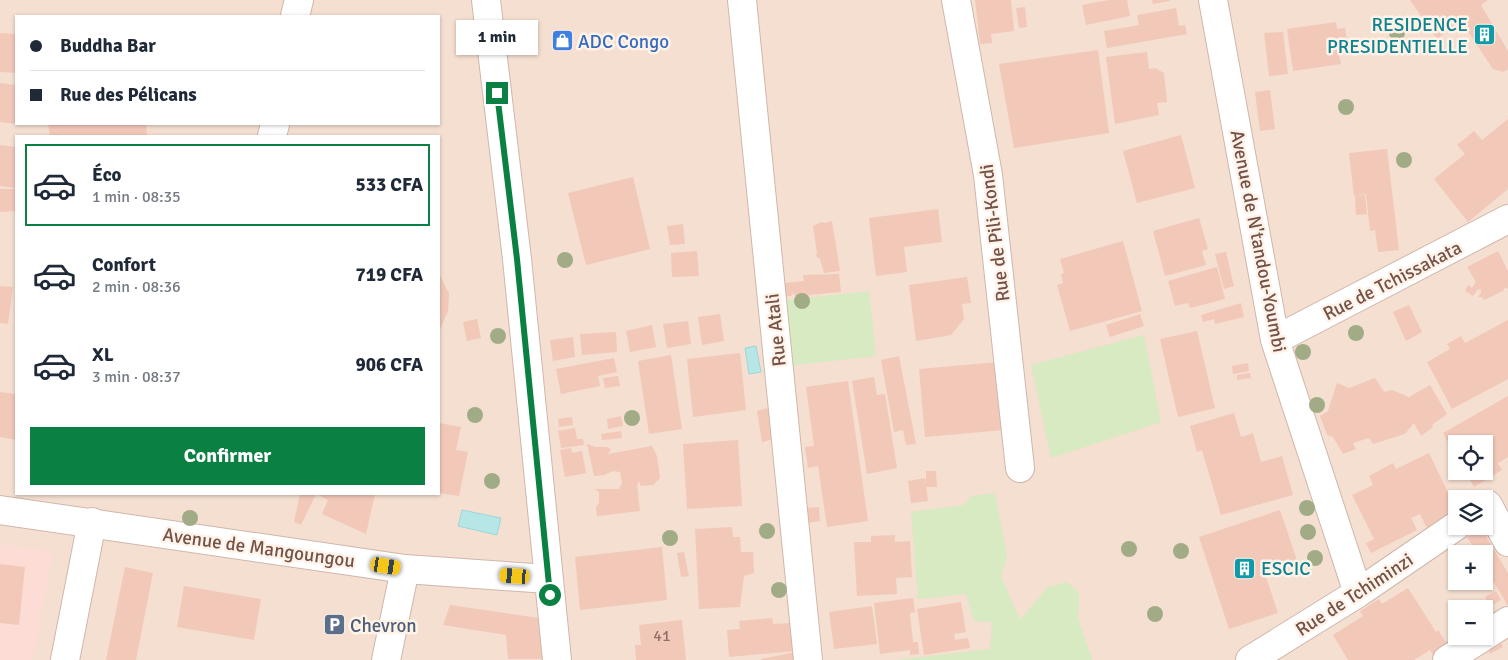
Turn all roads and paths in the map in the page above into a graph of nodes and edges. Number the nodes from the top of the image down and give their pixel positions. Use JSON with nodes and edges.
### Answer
{"nodes":[{"id":1,"x":298,"y":0,"type":"edge"},
{"id":2,"x":486,"y":0,"type":"edge"},
{"id":3,"x":742,"y":0,"type":"edge"},
{"id":4,"x":956,"y":0,"type":"edge"},
{"id":5,"x":1213,"y":0,"type":"edge"},
{"id":6,"x":295,"y":15,"type":"edge"},
{"id":7,"x":1508,"y":219,"type":"edge"},
{"id":8,"x":1275,"y":340,"type":"junction"},
{"id":9,"x":1020,"y":468,"type":"dead end"},
{"id":10,"x":1493,"y":502,"type":"edge"},
{"id":11,"x":0,"y":510,"type":"edge"},
{"id":12,"x":92,"y":522,"type":"junction"},
{"id":13,"x":1448,"y":531,"type":"edge"},
{"id":14,"x":1508,"y":542,"type":"edge"},
{"id":15,"x":405,"y":569,"type":"junction"},
{"id":16,"x":548,"y":579,"type":"junction"},
{"id":17,"x":1358,"y":593,"type":"junction"},
{"id":18,"x":1508,"y":621,"type":"edge"},
{"id":19,"x":64,"y":660,"type":"edge"},
{"id":20,"x":386,"y":660,"type":"edge"},
{"id":21,"x":557,"y":660,"type":"edge"},
{"id":22,"x":808,"y":660,"type":"edge"},
{"id":23,"x":1250,"y":660,"type":"edge"},
{"id":24,"x":1447,"y":660,"type":"edge"}],
"edges":[{"from":1,"to":6,"type":"street"},
{"from":2,"to":16,"type":"street"},
{"from":3,"to":22,"type":"street","name":"Rue Atali"},
{"from":4,"to":9,"type":"street","name":"Rue de Pili-Kondi"},
{"from":5,"to":8,"type":"street","name":"Avenue de N'tandou-Youmbi"},
{"from":7,"to":8,"type":"street","name":"Rue de Tchissakata"},
{"from":8,"to":17,"type":"street","name":"Avenue de N'tandou-Youmbi"},
{"from":10,"to":14,"type":"street"},
{"from":11,"to":12,"type":"street","name":"Avenue de Mangoungou"},
{"from":12,"to":15,"type":"street","name":"Avenue de Mangoungou"},
{"from":12,"to":19,"type":"street"},
{"from":13,"to":17,"type":"street","name":"Rue de Tchiminzi"},
{"from":15,"to":16,"type":"street","name":"Avenue de Mangoungou"},
{"from":15,"to":20,"type":"street"},
{"from":16,"to":21,"type":"street"},
{"from":17,"to":23,"type":"street","name":"Rue de Tchiminzi"},
{"from":18,"to":24,"type":"street"}]}
